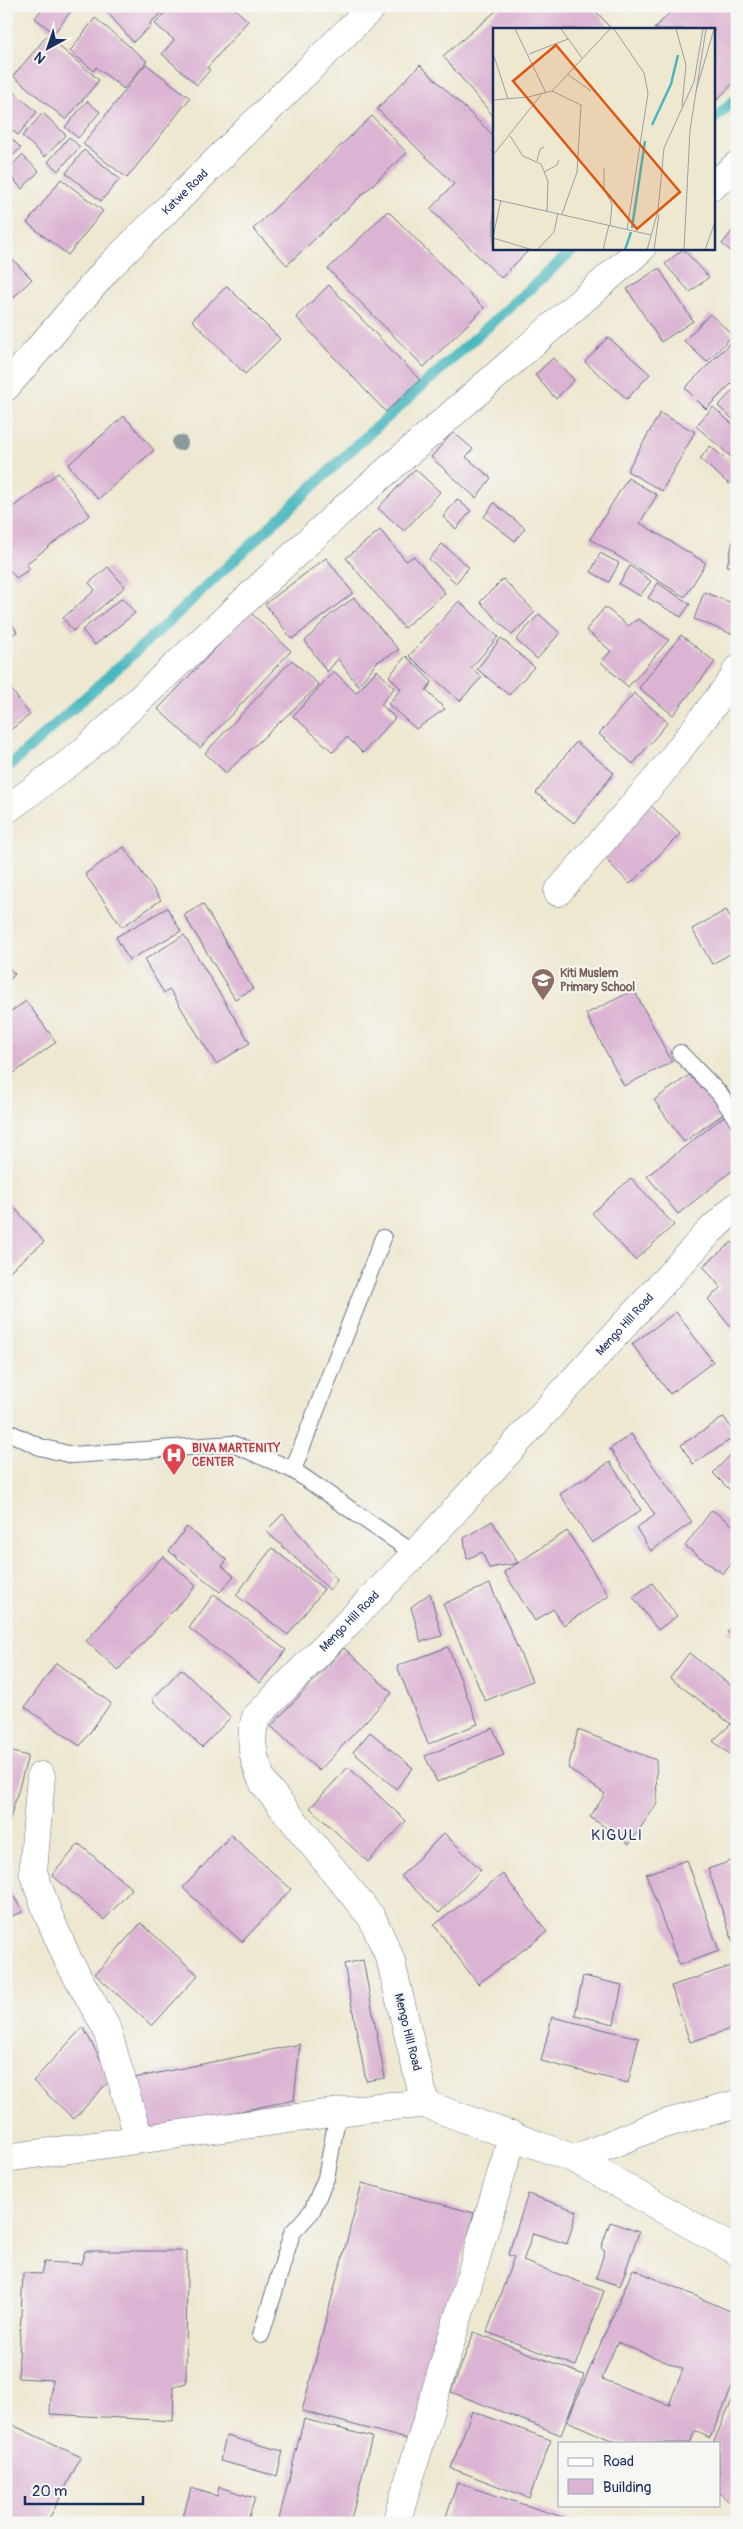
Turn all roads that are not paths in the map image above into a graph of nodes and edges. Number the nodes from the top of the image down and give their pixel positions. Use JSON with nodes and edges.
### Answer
{"nodes":[{"id":1,"x":373,"y":6,"type":"edge"},
{"id":2,"x":737,"y":165,"type":"edge"},
{"id":3,"x":716,"y":183,"type":"edge"},
{"id":4,"x":640,"y":250,"type":"edge"},
{"id":5,"x":6,"y":386,"type":"edge"},
{"id":6,"x":737,"y":670,"type":"edge"},
{"id":7,"x":6,"y":810,"type":"edge"},
{"id":8,"x":558,"y":892,"type":"dead end"},
{"id":9,"x":680,"y":1053,"type":"dead end"},
{"id":10,"x":737,"y":1120,"type":"edge"},
{"id":11,"x":737,"y":1206,"type":"edge"},
{"id":12,"x":382,"y":1238,"type":"dead end"},
{"id":13,"x":6,"y":1431,"type":"edge"},
{"id":14,"x":292,"y":1470,"type":"junction"},
{"id":15,"x":415,"y":1554,"type":"junction"},
{"id":16,"x":41,"y":1776,"type":"dead end"},
{"id":17,"x":425,"y":2104,"type":"junction"},
{"id":18,"x":737,"y":2104,"type":"edge"},
{"id":19,"x":338,"y":2112,"type":"junction"},
{"id":20,"x":513,"y":2135,"type":"junction"},
{"id":21,"x":139,"y":2139,"type":"junction"},
{"id":22,"x":6,"y":2158,"type":"edge"},
{"id":23,"x":575,"y":2159,"type":"junction"},
{"id":24,"x":737,"y":2250,"type":"edge"},
{"id":25,"x":261,"y":2336,"type":"dead end"},
{"id":26,"x":396,"y":2523,"type":"edge"}],
"edges":[{"from":1,"to":5,"type":"main road","name":"Katwe Road"},
{"from":2,"to":3,"type":"main road"},
{"from":4,"to":7,"type":"main road"},
{"from":6,"to":8,"type":"main road"},
{"from":9,"to":10,"type":"lane"},
{"from":11,"to":15,"type":"main road","name":"Mengo Hill Road"},
{"from":12,"to":14,"type":"lane"},
{"from":13,"to":14,"type":"lane"},
{"from":14,"to":15,"type":"lane"},
{"from":15,"to":17,"type":"main road","name":"Mengo Hill Road"},
{"from":16,"to":21,"type":"main road"},
{"from":17,"to":19,"type":"main road"},
{"from":17,"to":20,"type":"main road"},
{"from":18,"to":23,"type":"main road"},
{"from":19,"to":21,"type":"main road"},
{"from":19,"to":25,"type":"lane"},
{"from":20,"to":23,"type":"main road"},
{"from":20,"to":26,"type":"main road"},
{"from":21,"to":22,"type":"main road"},
{"from":23,"to":24,"type":"main road"}]}
